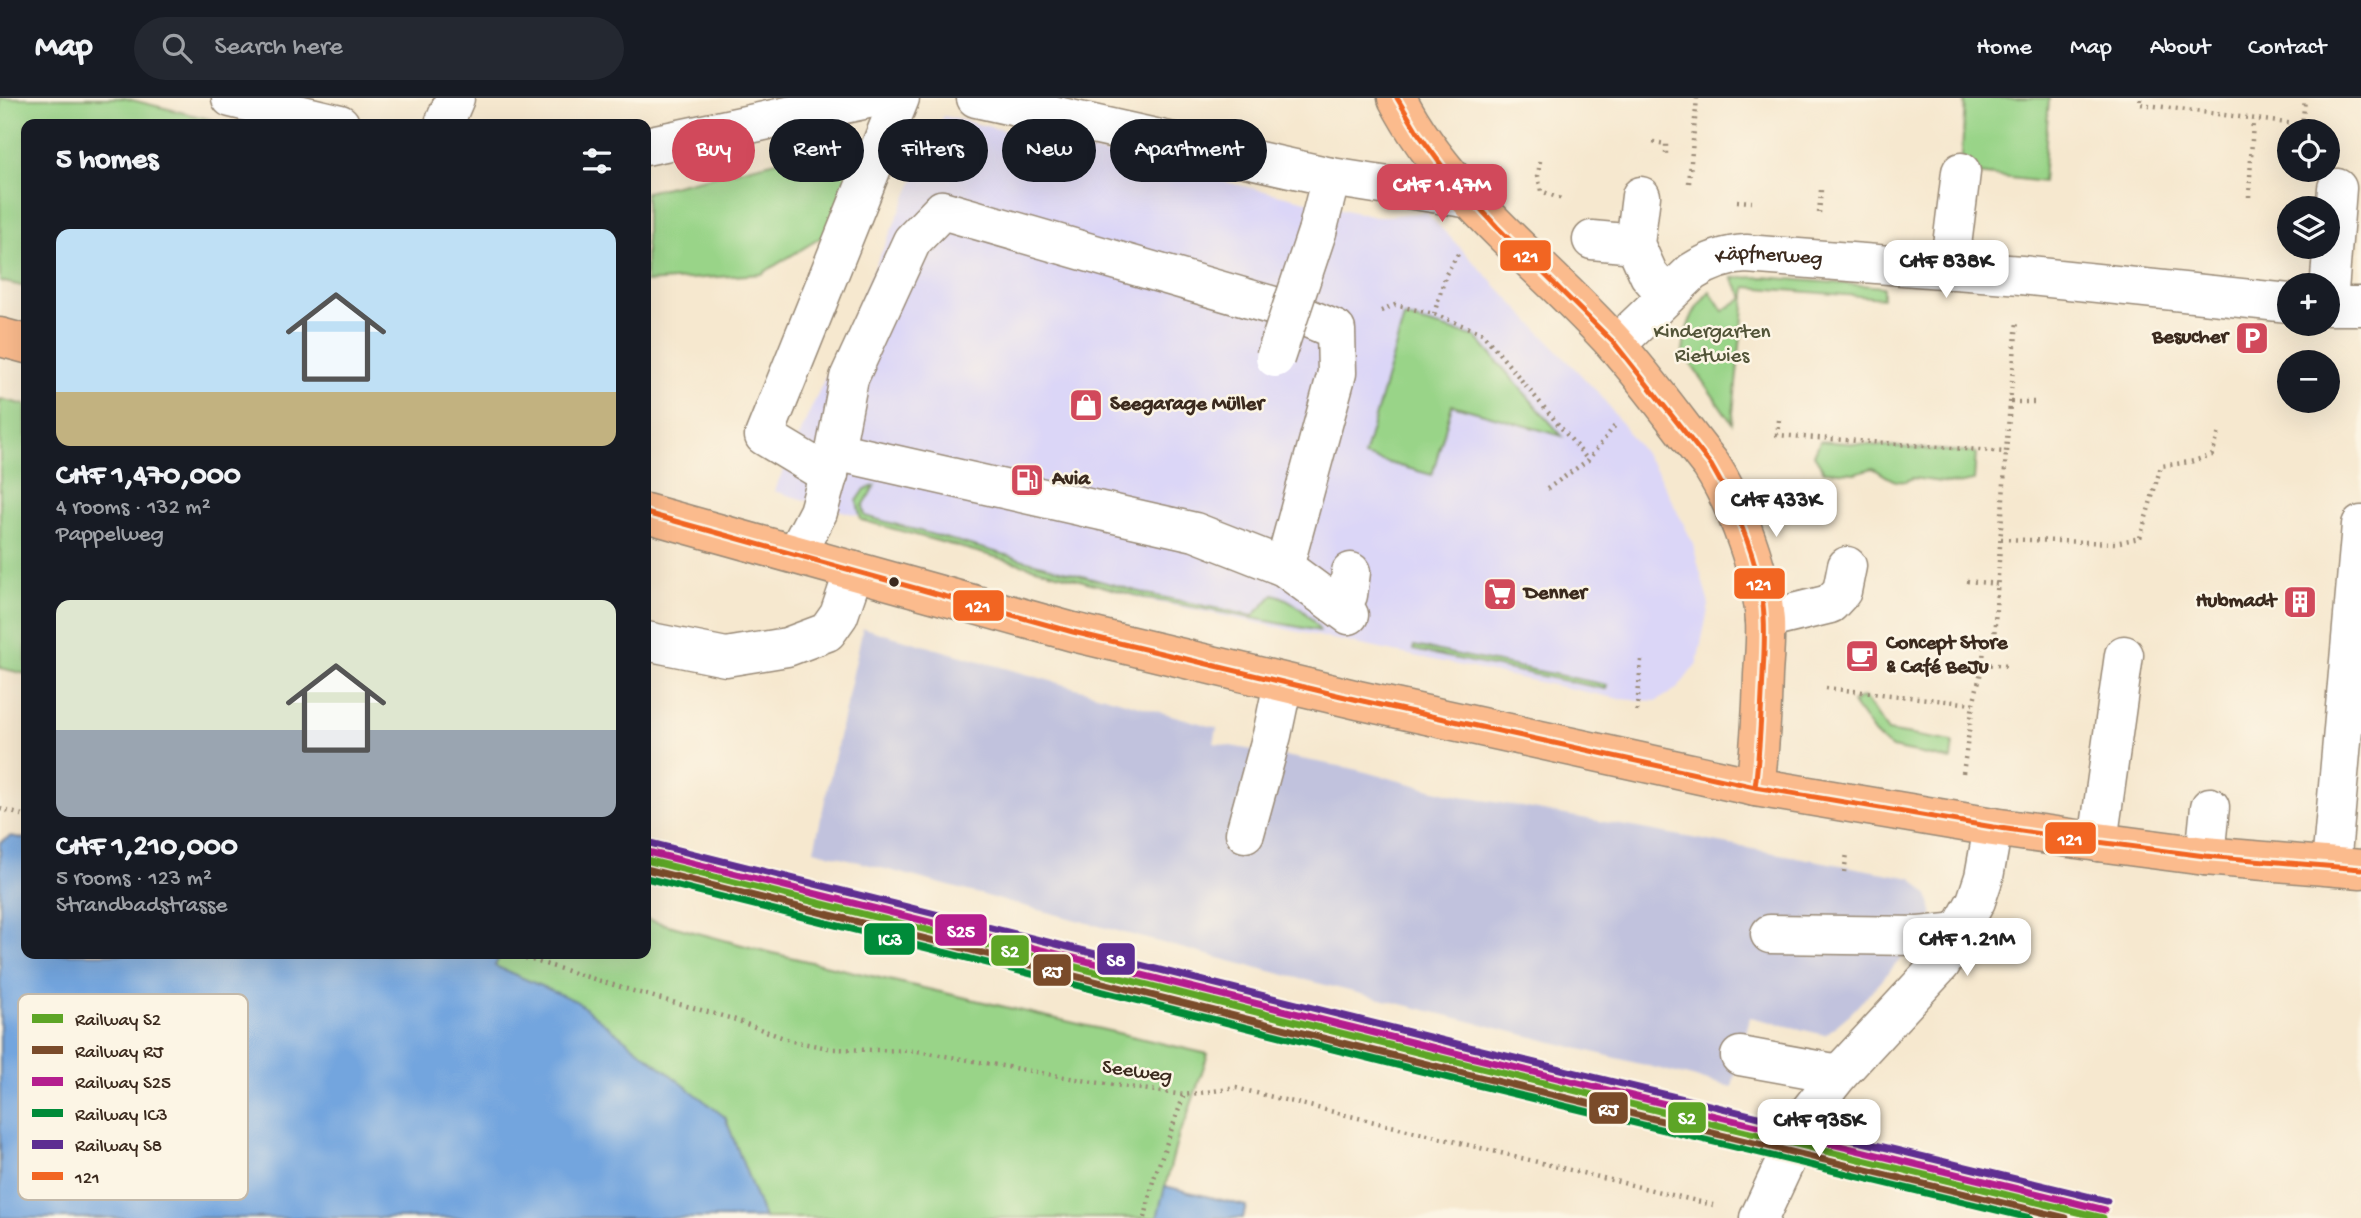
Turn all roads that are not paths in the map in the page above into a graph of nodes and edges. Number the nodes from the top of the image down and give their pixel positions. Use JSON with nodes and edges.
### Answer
{"nodes":[{"id":1,"x":231,"y":98,"type":"edge"},
{"id":2,"x":454,"y":98,"type":"edge"},
{"id":3,"x":873,"y":98,"type":"edge"},
{"id":4,"x":900,"y":98,"type":"edge"},
{"id":5,"x":976,"y":98,"type":"edge"},
{"id":6,"x":1397,"y":98,"type":"edge"},
{"id":7,"x":319,"y":119,"type":"edge"},
{"id":8,"x":446,"y":119,"type":"edge"},
{"id":9,"x":651,"y":145,"type":"edge"},
{"id":10,"x":1961,"y":172,"type":"dead end"},
{"id":11,"x":1331,"y":177,"type":"junction"},
{"id":12,"x":2337,"y":188,"type":"dead end"},
{"id":13,"x":1641,"y":195,"type":"dead end"},
{"id":14,"x":1471,"y":199,"type":"junction"},
{"id":15,"x":1592,"y":240,"type":"dead end"},
{"id":16,"x":1635,"y":244,"type":"junction"},
{"id":17,"x":1949,"y":270,"type":"junction"},
{"id":18,"x":2330,"y":273,"type":"edge"},
{"id":19,"x":1667,"y":296,"type":"junction"},
{"id":20,"x":2277,"y":302,"type":"edge"},
{"id":21,"x":2340,"y":305,"type":"edge"},
{"id":22,"x":2361,"y":306,"type":"edge"},
{"id":23,"x":0,"y":337,"type":"edge"},
{"id":24,"x":21,"y":343,"type":"edge"},
{"id":25,"x":1616,"y":345,"type":"junction"},
{"id":26,"x":1275,"y":358,"type":"dead end"},
{"id":27,"x":832,"y":463,"type":"junction"},
{"id":28,"x":651,"y":514,"type":"edge"},
{"id":29,"x":2361,"y":525,"type":"edge"},
{"id":30,"x":796,"y":554,"type":"junction"},
{"id":31,"x":1847,"y":566,"type":"dead end"},
{"id":32,"x":1284,"y":567,"type":"junction"},
{"id":33,"x":854,"y":570,"type":"junction"},
{"id":34,"x":1349,"y":594,"type":"dead end"},
{"id":35,"x":1765,"y":620,"type":"junction"},
{"id":36,"x":651,"y":642,"type":"edge"},
{"id":37,"x":2124,"y":655,"type":"dead end"},
{"id":38,"x":1283,"y":683,"type":"junction"},
{"id":39,"x":1755,"y":787,"type":"junction"},
{"id":40,"x":2210,"y":807,"type":"dead end"},
{"id":41,"x":1993,"y":827,"type":"junction"},
{"id":42,"x":1245,"y":833,"type":"dead end"},
{"id":43,"x":2098,"y":842,"type":"junction"},
{"id":44,"x":2205,"y":856,"type":"junction"},
{"id":45,"x":2346,"y":868,"type":"edge"},
{"id":46,"x":1959,"y":932,"type":"junction"},
{"id":47,"x":1770,"y":934,"type":"dead end"},
{"id":48,"x":1740,"y":1056,"type":"dead end"},
{"id":49,"x":1839,"y":1074,"type":"junction"},
{"id":50,"x":1759,"y":1218,"type":"edge"}],
"edges":[{"from":1,"to":7,"type":"street"},
{"from":2,"to":8,"type":"street"},
{"from":3,"to":9,"type":"street"},
{"from":4,"to":27,"type":"street"},
{"from":5,"to":11,"type":"street"},
{"from":6,"to":14,"type":"main road"},
{"from":10,"to":17,"type":"street"},
{"from":11,"to":14,"type":"street"},
{"from":11,"to":26,"type":"street","bridge":true},
{"from":12,"to":18,"type":"street"},
{"from":13,"to":16,"type":"street"},
{"from":14,"to":25,"type":"main road"},
{"from":15,"to":16,"type":"street"},
{"from":16,"to":19,"type":"street"},
{"from":17,"to":19,"type":"street","name":"Käpfnerweg"},
{"from":17,"to":20,"type":"street","name":"Käpfnerweg"},
{"from":19,"to":25,"type":"street","name":"Käpfnerweg"},
{"from":21,"to":22,"type":"street"},
{"from":23,"to":24,"type":"main road"},
{"from":25,"to":35,"type":"main road"},
{"from":27,"to":30,"type":"street"},
{"from":27,"to":32,"type":"street"},
{"from":27,"to":32,"type":"street"},
{"from":28,"to":30,"type":"main road"},
{"from":29,"to":45,"type":"street"},
{"from":30,"to":33,"type":"main road"},
{"from":31,"to":35,"type":"street"},
{"from":32,"to":34,"type":"street"},
{"from":33,"to":36,"type":"street"},
{"from":33,"to":38,"type":"main road"},
{"from":35,"to":39,"type":"main road"},
{"from":37,"to":43,"type":"street"},
{"from":38,"to":39,"type":"main road"},
{"from":38,"to":42,"type":"street"},
{"from":39,"to":41,"type":"main road"},
{"from":40,"to":44,"type":"street"},
{"from":41,"to":43,"type":"main road"},
{"from":41,"to":46,"type":"street"},
{"from":43,"to":44,"type":"main road"},
{"from":44,"to":45,"type":"main road"},
{"from":46,"to":47,"type":"street"},
{"from":46,"to":49,"type":"street"},
{"from":48,"to":49,"type":"street"},
{"from":49,"to":50,"type":"street"}]}
